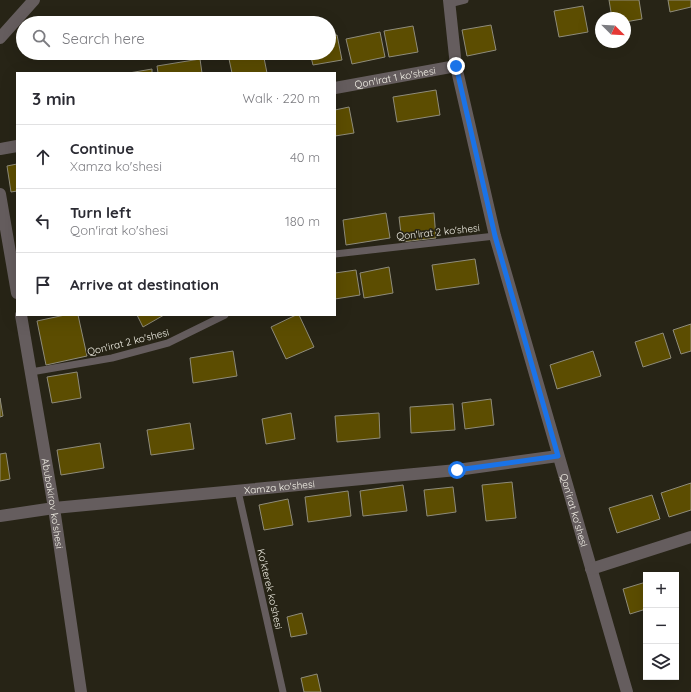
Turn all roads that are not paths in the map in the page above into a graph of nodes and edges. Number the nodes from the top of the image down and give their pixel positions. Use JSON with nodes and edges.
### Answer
{"nodes":[{"id":1,"x":34,"y":0,"type":"edge"},
{"id":2,"x":465,"y":0,"type":"edge"},
{"id":3,"x":449,"y":2,"type":"edge"},
{"id":4,"x":20,"y":16,"type":"edge"},
{"id":5,"x":16,"y":20,"type":"edge"},
{"id":6,"x":0,"y":38,"type":"edge"},
{"id":7,"x":456,"y":66,"type":"junction"},
{"id":8,"x":336,"y":88,"type":"edge"},
{"id":9,"x":16,"y":146,"type":"edge"},
{"id":10,"x":0,"y":149,"type":"edge"},
{"id":11,"x":0,"y":194,"type":"edge"},
{"id":12,"x":495,"y":236,"type":"junction"},
{"id":13,"x":336,"y":254,"type":"edge"},
{"id":14,"x":16,"y":287,"type":"edge"},
{"id":15,"x":21,"y":316,"type":"edge"},
{"id":16,"x":223,"y":316,"type":"edge"},
{"id":17,"x":31,"y":372,"type":"junction"},
{"id":18,"x":558,"y":456,"type":"junction"},
{"id":19,"x":238,"y":491,"type":"junction"},
{"id":20,"x":54,"y":508,"type":"junction"},
{"id":21,"x":0,"y":516,"type":"edge"},
{"id":22,"x":691,"y":537,"type":"edge"},
{"id":23,"x":591,"y":569,"type":"junction"},
{"id":24,"x":81,"y":692,"type":"edge"},
{"id":25,"x":283,"y":692,"type":"edge"},
{"id":26,"x":626,"y":692,"type":"edge"}],
"edges":[{"from":1,"to":4,"type":"street"},
{"from":2,"to":3,"type":"lane"},
{"from":3,"to":7,"type":"street","name":"Qon'irat ko'shesi"},
{"from":5,"to":6,"type":"street"},
{"from":7,"to":8,"type":"street","name":"Qon'irat 1 ko'shesi"},
{"from":7,"to":12,"type":"street","name":"Qon'irat ko'shesi"},
{"from":9,"to":10,"type":"street"},
{"from":11,"to":14,"type":"street"},
{"from":12,"to":13,"type":"lane","name":"Qon'irat 2 ko'shesi"},
{"from":12,"to":18,"type":"street","name":"Qon'irat ko'shesi"},
{"from":15,"to":17,"type":"street","name":"Abubakirov ko'shesi"},
{"from":16,"to":17,"type":"lane","name":"Qon'irat 2 ko'shesi"},
{"from":17,"to":20,"type":"street","name":"Abubakirov ko'shesi"},
{"from":18,"to":19,"type":"street","name":"Xamza ko'shesi"},
{"from":18,"to":23,"type":"street","name":"Qon'irat ko'shesi"},
{"from":19,"to":20,"type":"street","name":"Xamza ko'shesi"},
{"from":19,"to":25,"type":"lane","name":"Ko'kterek ko'shesi"},
{"from":20,"to":21,"type":"street","name":"Xamza ko'shesi"},
{"from":20,"to":24,"type":"street","name":"Abubakirov ko'shesi"},
{"from":22,"to":23,"type":"street"},
{"from":23,"to":26,"type":"street","name":"Qon'irat ko'shesi"}]}
